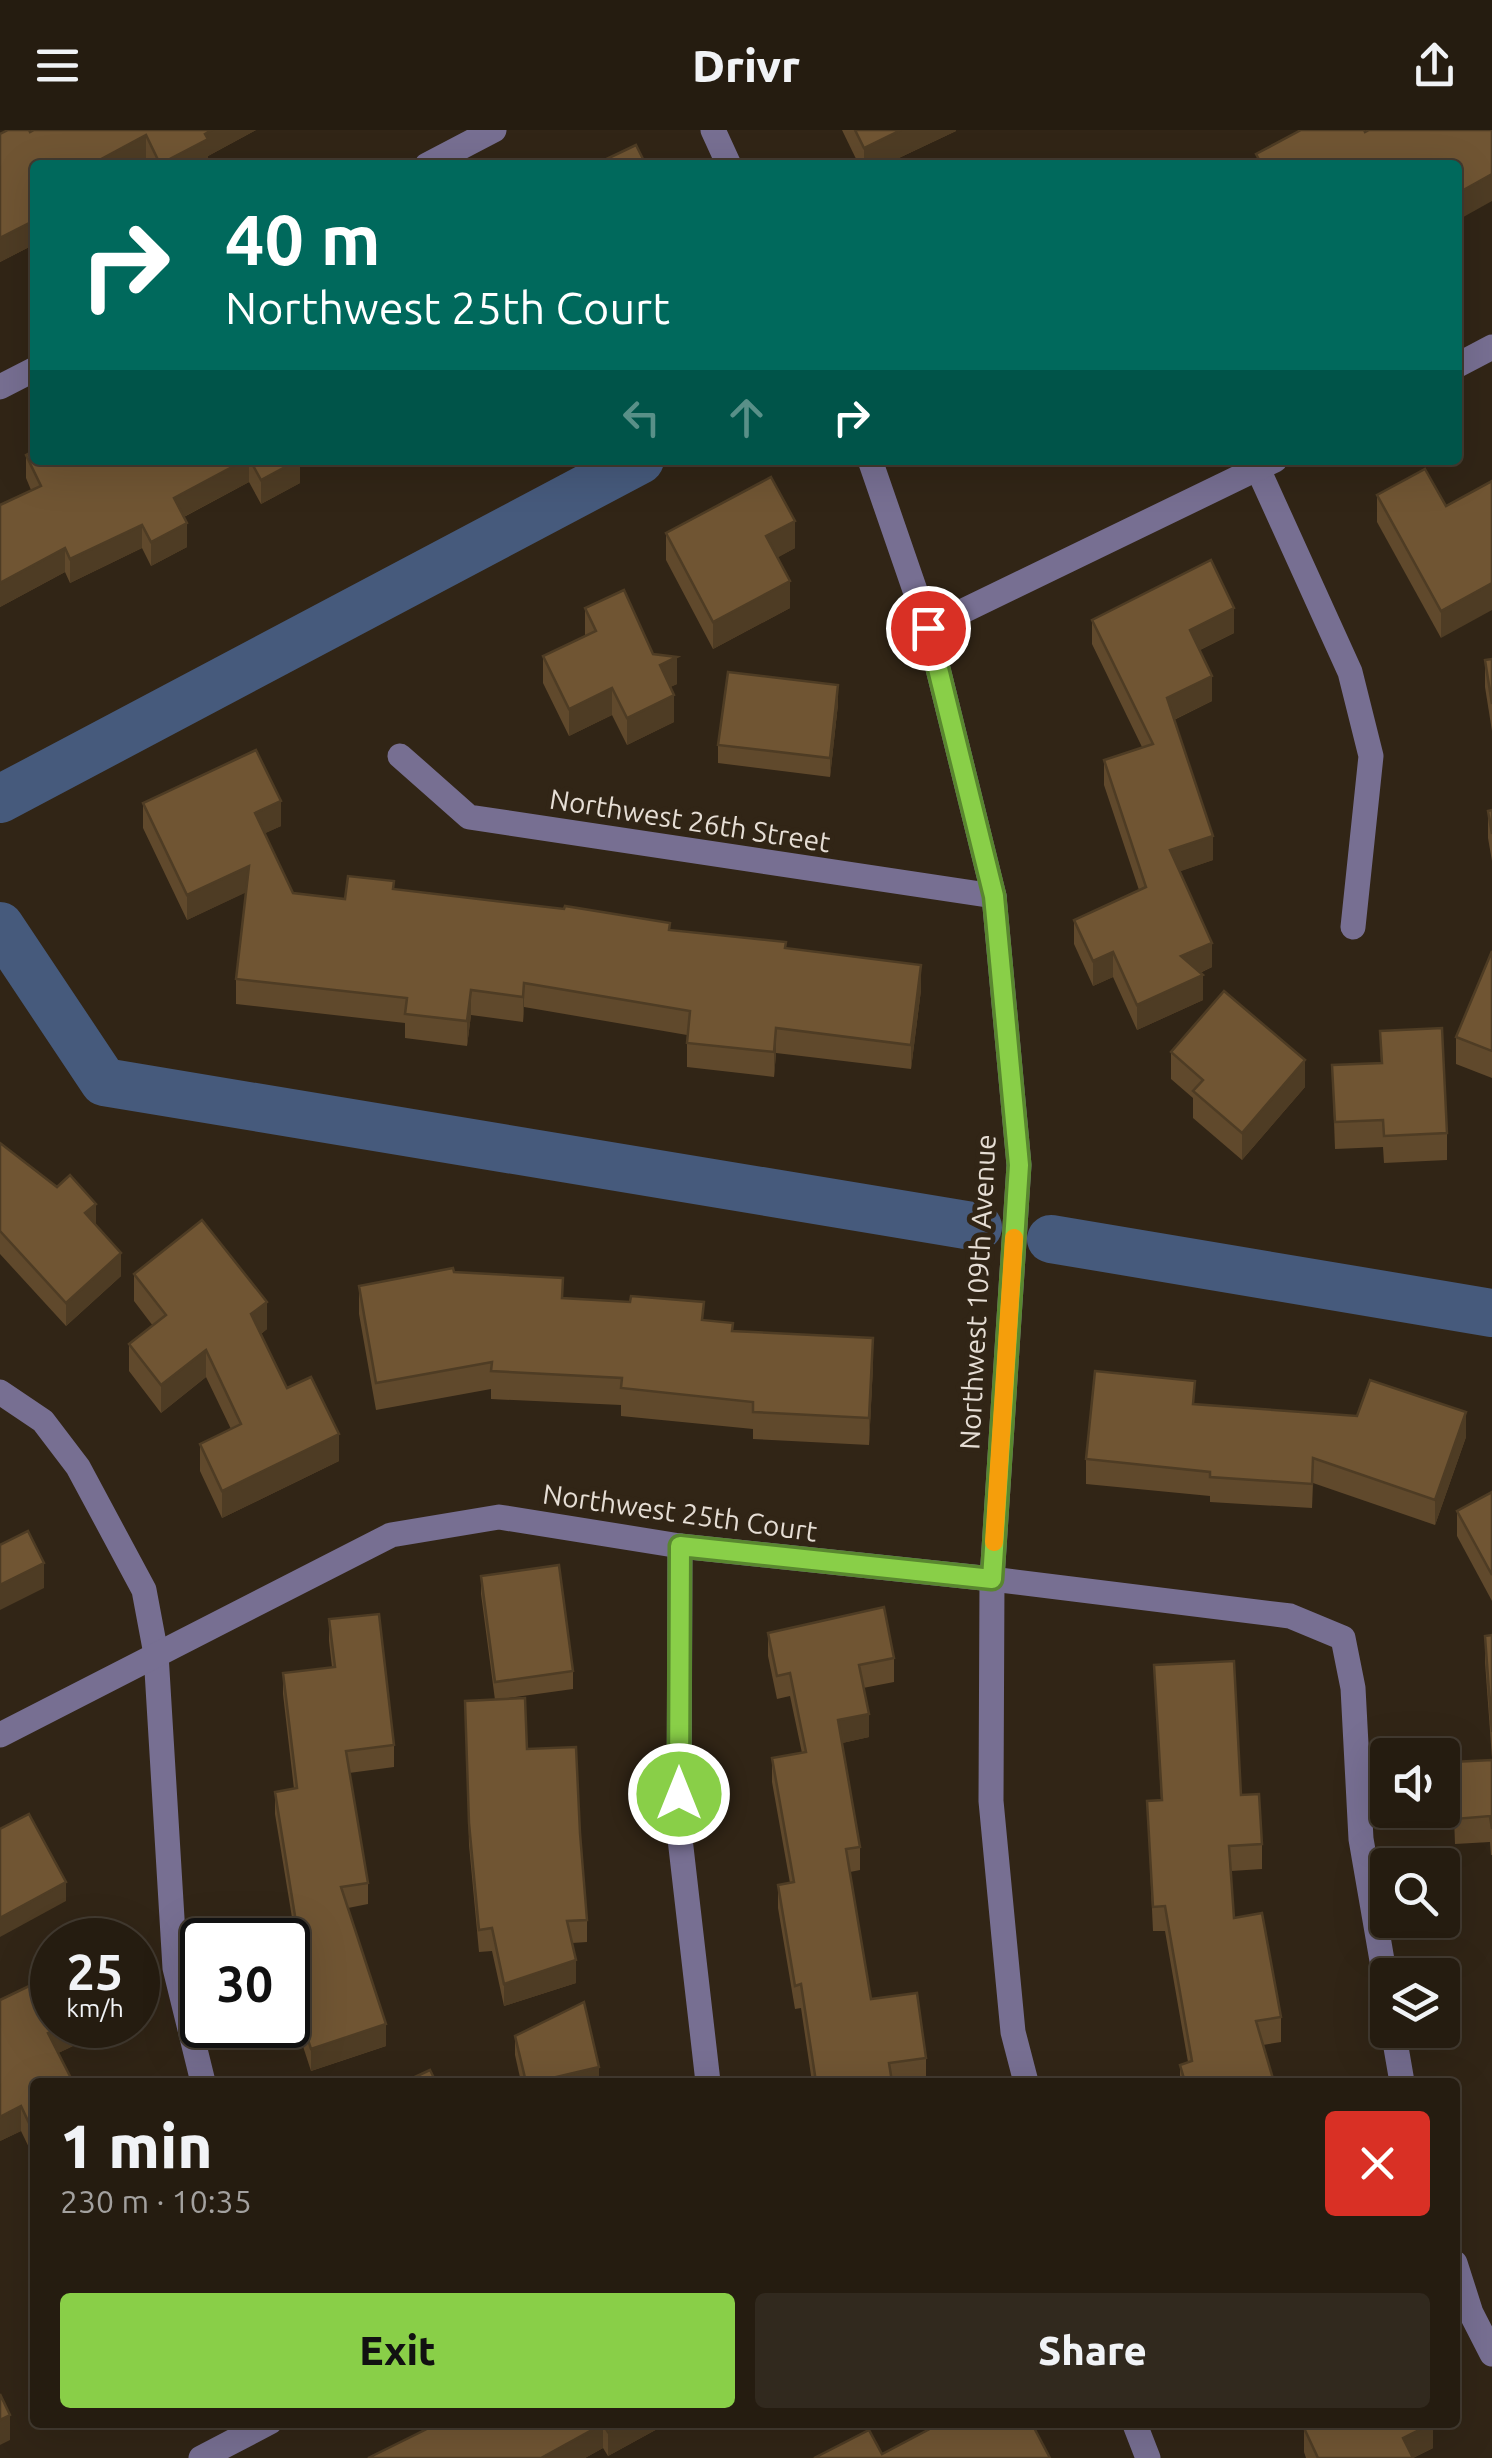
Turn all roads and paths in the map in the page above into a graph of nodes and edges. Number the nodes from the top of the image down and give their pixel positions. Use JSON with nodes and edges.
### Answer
{"nodes":[{"id":1,"x":494,"y":130,"type":"edge"},
{"id":2,"x":712,"y":130,"type":"edge"},
{"id":3,"x":437,"y":160,"type":"edge"},
{"id":4,"x":727,"y":160,"type":"edge"},
{"id":5,"x":1492,"y":348,"type":"edge"},
{"id":6,"x":1462,"y":363,"type":"edge"},
{"id":7,"x":30,"y":372,"type":"edge"},
{"id":8,"x":0,"y":387,"type":"edge"},
{"id":9,"x":872,"y":465,"type":"edge"},
{"id":10,"x":1264,"y":465,"type":"edge"},
{"id":11,"x":1266,"y":465,"type":"edge"},
{"id":12,"x":928,"y":628,"type":"junction"},
{"id":13,"x":400,"y":756,"type":"dead end"},
{"id":14,"x":994,"y":896,"type":"junction"},
{"id":15,"x":1353,"y":927,"type":"dead end"},
{"id":16,"x":0,"y":1392,"type":"edge"},
{"id":17,"x":680,"y":1546,"type":"junction"},
{"id":18,"x":992,"y":1579,"type":"junction"},
{"id":19,"x":156,"y":1654,"type":"junction"},
{"id":20,"x":0,"y":1735,"type":"edge"},
{"id":21,"x":1382,"y":1958,"type":"edge"},
{"id":22,"x":1397,"y":2048,"type":"edge"},
{"id":23,"x":202,"y":2078,"type":"edge"},
{"id":24,"x":708,"y":2078,"type":"edge"},
{"id":25,"x":1025,"y":2078,"type":"edge"},
{"id":26,"x":1401,"y":2078,"type":"edge"},
{"id":27,"x":1460,"y":2278,"type":"edge"},
{"id":28,"x":1492,"y":2354,"type":"edge"},
{"id":29,"x":258,"y":2428,"type":"edge"},
{"id":30,"x":1136,"y":2428,"type":"edge"},
{"id":31,"x":201,"y":2458,"type":"edge"},
{"id":32,"x":1148,"y":2458,"type":"edge"}],
"edges":[{"from":1,"to":3,"type":"street"},
{"from":2,"to":4,"type":"street"},
{"from":5,"to":6,"type":"street"},
{"from":7,"to":8,"type":"street"},
{"from":9,"to":12,"type":"street","name":"Northwest 109th Avenue"},
{"from":10,"to":12,"type":"street"},
{"from":11,"to":15,"type":"street"},
{"from":12,"to":14,"type":"street","name":"Northwest 109th Avenue"},
{"from":13,"to":14,"type":"street","name":"Northwest 26th Street"},
{"from":14,"to":18,"type":"street","name":"Northwest 109th Avenue"},
{"from":16,"to":19,"type":"street"},
{"from":17,"to":18,"type":"street","name":"Northwest 25th Court"},
{"from":17,"to":19,"type":"street","name":"Northwest 25th Court"},
{"from":17,"to":24,"type":"street"},
{"from":18,"to":21,"type":"street","name":"Northwest 25th Court"},
{"from":18,"to":25,"type":"street","name":"Northwest 109th Avenue"},
{"from":19,"to":20,"type":"street","name":"Northwest 25th Court"},
{"from":19,"to":23,"type":"street"},
{"from":22,"to":26,"type":"street"},
{"from":27,"to":28,"type":"street"},
{"from":29,"to":31,"type":"street"},
{"from":30,"to":32,"type":"street"}]}
